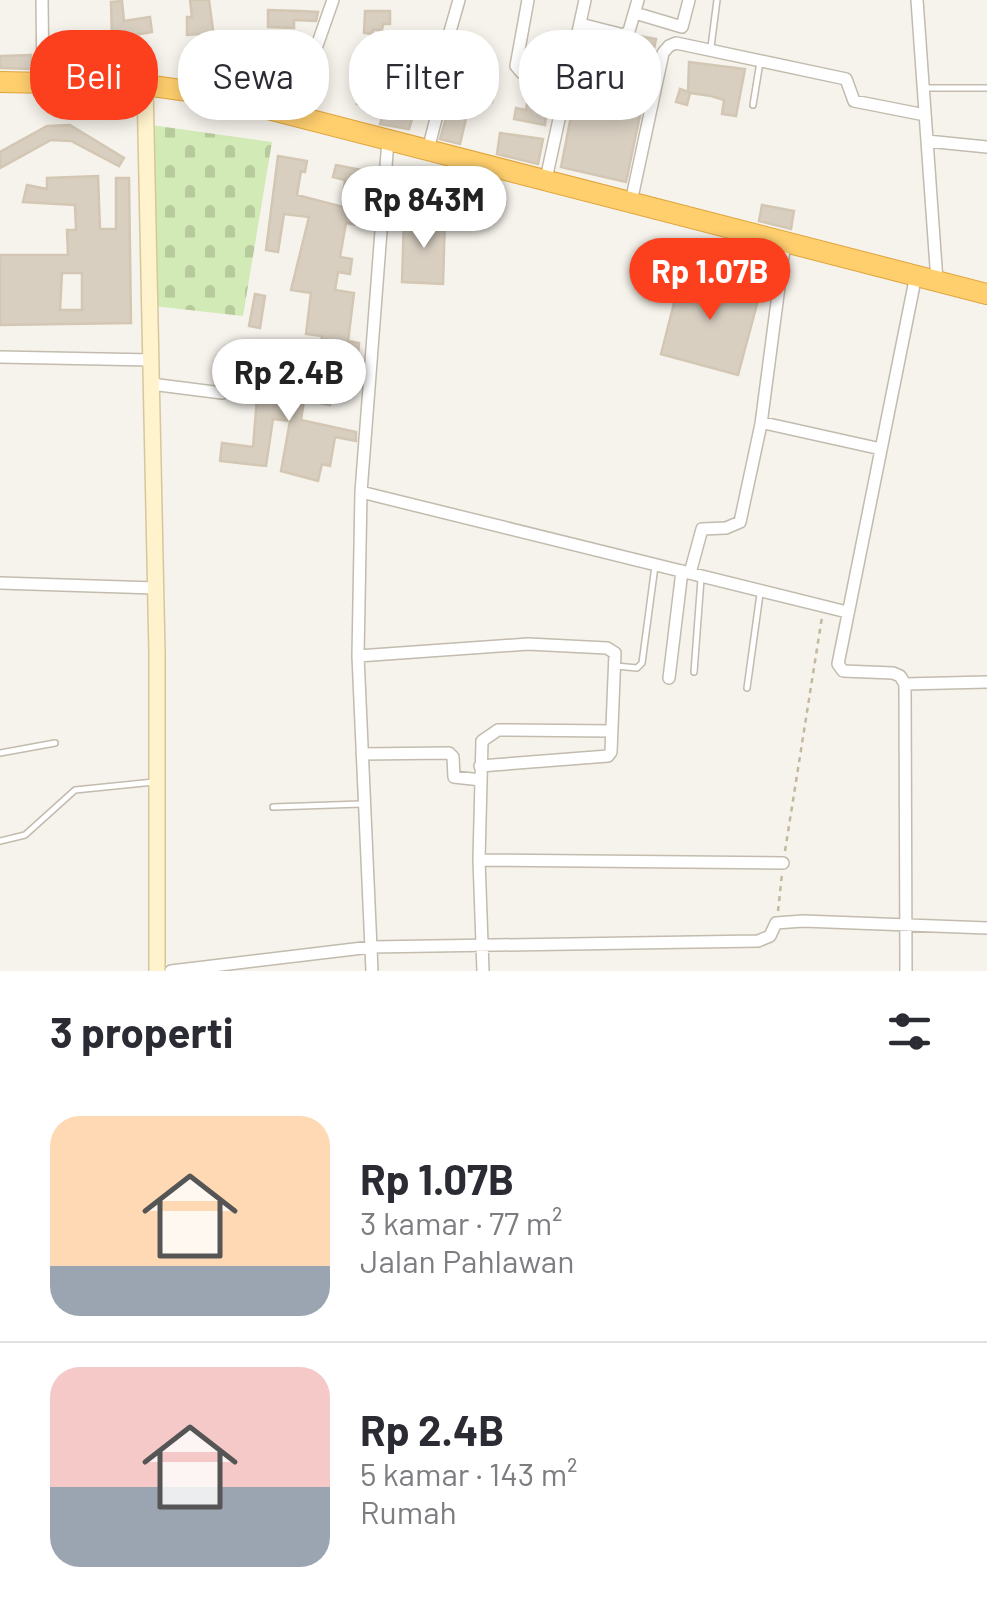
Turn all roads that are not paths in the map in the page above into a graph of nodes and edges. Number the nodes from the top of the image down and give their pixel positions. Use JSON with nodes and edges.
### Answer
{"nodes":[{"id":1,"x":42,"y":0,"type":"edge"},
{"id":2,"x":333,"y":0,"type":"edge"},
{"id":3,"x":459,"y":0,"type":"edge"},
{"id":4,"x":528,"y":0,"type":"edge"},
{"id":5,"x":585,"y":0,"type":"edge"},
{"id":6,"x":638,"y":0,"type":"edge"},
{"id":7,"x":689,"y":0,"type":"edge"},
{"id":8,"x":716,"y":0,"type":"edge"},
{"id":9,"x":917,"y":0,"type":"edge"},
{"id":10,"x":635,"y":14,"type":"junction"},
{"id":11,"x":580,"y":24,"type":"junction"},
{"id":12,"x":42,"y":30,"type":"edge"},
{"id":13,"x":322,"y":30,"type":"edge"},
{"id":14,"x":523,"y":30,"type":"edge"},
{"id":15,"x":579,"y":30,"type":"edge"},
{"id":16,"x":711,"y":50,"type":"junction"},
{"id":17,"x":760,"y":62,"type":"junction"},
{"id":18,"x":0,"y":82,"type":"edge"},
{"id":19,"x":30,"y":82,"type":"edge"},
{"id":20,"x":923,"y":88,"type":"junction"},
{"id":21,"x":987,"y":88,"type":"edge"},
{"id":22,"x":753,"y":104,"type":"dead end"},
{"id":23,"x":925,"y":115,"type":"junction"},
{"id":24,"x":145,"y":120,"type":"edge"},
{"id":25,"x":314,"y":120,"type":"edge"},
{"id":26,"x":559,"y":120,"type":"edge"},
{"id":27,"x":388,"y":140,"type":"junction"},
{"id":28,"x":927,"y":141,"type":"junction"},
{"id":29,"x":987,"y":147,"type":"edge"},
{"id":30,"x":428,"y":150,"type":"junction"},
{"id":31,"x":546,"y":179,"type":"junction"},
{"id":32,"x":632,"y":202,"type":"junction"},
{"id":33,"x":785,"y":242,"type":"junction"},
{"id":34,"x":690,"y":268,"type":"dead end"},
{"id":35,"x":927,"y":278,"type":"junction"},
{"id":36,"x":779,"y":290,"type":"junction"},
{"id":37,"x":987,"y":294,"type":"edge"},
{"id":38,"x":0,"y":357,"type":"edge"},
{"id":39,"x":152,"y":360,"type":"junction"},
{"id":40,"x":370,"y":374,"type":"junction"},
{"id":41,"x":151,"y":384,"type":"junction"},
{"id":42,"x":761,"y":424,"type":"junction"},
{"id":43,"x":881,"y":448,"type":"junction"},
{"id":44,"x":361,"y":492,"type":"junction"},
{"id":45,"x":656,"y":565,"type":"junction"},
{"id":46,"x":691,"y":573,"type":"junction"},
{"id":47,"x":0,"y":584,"type":"edge"},
{"id":48,"x":156,"y":588,"type":"junction"},
{"id":49,"x":761,"y":590,"type":"junction"},
{"id":50,"x":848,"y":612,"type":"junction"},
{"id":51,"x":358,"y":656,"type":"junction"},
{"id":52,"x":616,"y":666,"type":"junction"},
{"id":53,"x":694,"y":672,"type":"dead end"},
{"id":54,"x":669,"y":678,"type":"dead end"},
{"id":55,"x":987,"y":682,"type":"edge"},
{"id":56,"x":905,"y":684,"type":"junction"},
{"id":57,"x":747,"y":688,"type":"dead end"},
{"id":58,"x":612,"y":730,"type":"junction"},
{"id":59,"x":55,"y":744,"type":"dead end"},
{"id":60,"x":0,"y":754,"type":"edge"},
{"id":61,"x":362,"y":754,"type":"junction"},
{"id":62,"x":480,"y":766,"type":"junction"},
{"id":63,"x":481,"y":780,"type":"junction"},
{"id":64,"x":157,"y":782,"type":"junction"},
{"id":65,"x":364,"y":804,"type":"junction"},
{"id":66,"x":273,"y":807,"type":"dead end"},
{"id":67,"x":0,"y":841,"type":"edge"},
{"id":68,"x":479,"y":860,"type":"junction"},
{"id":69,"x":783,"y":862,"type":"road end"},
{"id":70,"x":906,"y":926,"type":"junction"},
{"id":71,"x":987,"y":928,"type":"edge"},
{"id":72,"x":482,"y":945,"type":"junction"},
{"id":73,"x":371,"y":948,"type":"junction"},
{"id":74,"x":157,"y":971,"type":"edge"},
{"id":75,"x":171,"y":971,"type":"edge"},
{"id":76,"x":372,"y":971,"type":"edge"},
{"id":77,"x":482,"y":971,"type":"edge"},
{"id":78,"x":906,"y":971,"type":"edge"}],
"edges":[{"from":1,"to":12,"type":"street"},
{"from":2,"to":13,"type":"street"},
{"from":3,"to":30,"type":"street"},
{"from":4,"to":14,"type":"street"},
{"from":5,"to":11,"type":"street"},
{"from":6,"to":10,"type":"street"},
{"from":7,"to":10,"type":"street"},
{"from":8,"to":16,"type":"lane"},
{"from":9,"to":20,"type":"street"},
{"from":10,"to":11,"type":"street"},
{"from":11,"to":15,"type":"street"},
{"from":16,"to":17,"type":"street"},
{"from":16,"to":32,"type":"street"},
{"from":17,"to":22,"type":"lane"},
{"from":17,"to":23,"type":"street"},
{"from":18,"to":19,"type":"highway"},
{"from":20,"to":21,"type":"lane"},
{"from":20,"to":23,"type":"street"},
{"from":23,"to":28,"type":"street"},
{"from":24,"to":39,"type":"street"},
{"from":25,"to":27,"type":"highway"},
{"from":26,"to":31,"type":"street"},
{"from":27,"to":30,"type":"highway"},
{"from":27,"to":40,"type":"street"},
{"from":28,"to":29,"type":"street"},
{"from":28,"to":35,"type":"street"},
{"from":30,"to":31,"type":"highway"},
{"from":31,"to":32,"type":"highway"},
{"from":32,"to":33,"type":"highway"},
{"from":33,"to":35,"type":"highway"},
{"from":33,"to":36,"type":"street"},
{"from":34,"to":36,"type":"lane"},
{"from":35,"to":37,"type":"highway"},
{"from":35,"to":43,"type":"street"},
{"from":36,"to":42,"type":"street"},
{"from":38,"to":39,"type":"street"},
{"from":39,"to":41,"type":"street"},
{"from":40,"to":41,"type":"street"},
{"from":40,"to":44,"type":"street"},
{"from":41,"to":48,"type":"street"},
{"from":42,"to":43,"type":"street"},
{"from":42,"to":46,"type":"street"},
{"from":43,"to":50,"type":"street"},
{"from":44,"to":45,"type":"street"},
{"from":44,"to":51,"type":"street"},
{"from":45,"to":46,"type":"street"},
{"from":45,"to":52,"type":"lane"},
{"from":46,"to":49,"type":"street"},
{"from":46,"to":53,"type":"lane"},
{"from":46,"to":54,"type":"street"},
{"from":47,"to":48,"type":"street"},
{"from":48,"to":64,"type":"street"},
{"from":49,"to":50,"type":"street"},
{"from":49,"to":57,"type":"lane"},
{"from":50,"to":56,"type":"street"},
{"from":51,"to":52,"type":"street"},
{"from":51,"to":61,"type":"street"},
{"from":52,"to":58,"type":"street"},
{"from":55,"to":56,"type":"street"},
{"from":56,"to":70,"type":"street"},
{"from":58,"to":62,"type":"street"},
{"from":58,"to":62,"type":"street"},
{"from":59,"to":60,"type":"lane"},
{"from":61,"to":63,"type":"street"},
{"from":61,"to":65,"type":"street"},
{"from":62,"to":63,"type":"street"},
{"from":63,"to":68,"type":"street"},
{"from":64,"to":67,"type":"lane"},
{"from":64,"to":74,"type":"street"},
{"from":65,"to":66,"type":"lane"},
{"from":65,"to":73,"type":"street"},
{"from":68,"to":69,"type":"street"},
{"from":68,"to":72,"type":"street"},
{"from":70,"to":71,"type":"street"},
{"from":70,"to":72,"type":"street"},
{"from":70,"to":78,"type":"street"},
{"from":72,"to":73,"type":"street"},
{"from":72,"to":77,"type":"street"},
{"from":73,"to":75,"type":"street"},
{"from":73,"to":76,"type":"street"}]}
